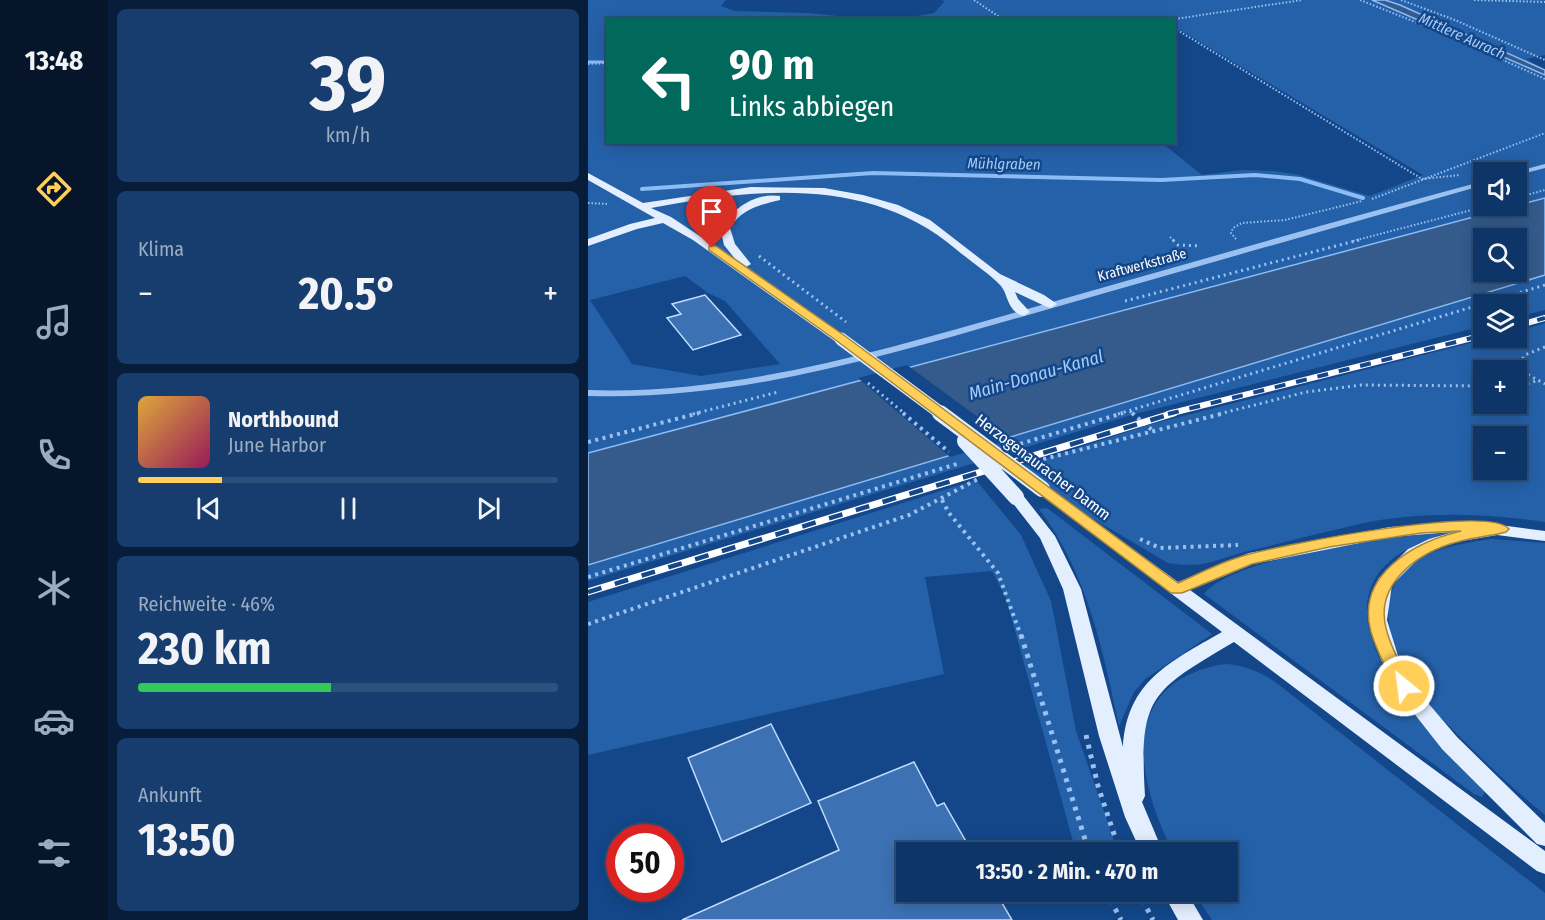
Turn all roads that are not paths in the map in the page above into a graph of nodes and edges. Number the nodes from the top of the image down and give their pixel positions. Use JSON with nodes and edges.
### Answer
{"nodes":[{"id":1,"x":1545,"y":166,"type":"edge"},
{"id":2,"x":1527,"y":171,"type":"edge"},
{"id":3,"x":588,"y":176,"type":"edge"},
{"id":4,"x":1473,"y":186,"type":"edge"},
{"id":5,"x":818,"y":192,"type":"junction"},
{"id":6,"x":644,"y":206,"type":"junction"},
{"id":7,"x":667,"y":219,"type":"junction"},
{"id":8,"x":588,"y":243,"type":"edge"},
{"id":9,"x":758,"y":278,"type":"junction"},
{"id":10,"x":1007,"y":283,"type":"junction"},
{"id":11,"x":1052,"y":304,"type":"junction"},
{"id":12,"x":1024,"y":312,"type":"junction"},
{"id":13,"x":588,"y":393,"type":"edge"},
{"id":14,"x":941,"y":414,"type":"junction"},
{"id":15,"x":1501,"y":529,"type":"junction"},
{"id":16,"x":1545,"y":536,"type":"edge"},
{"id":17,"x":1176,"y":589,"type":"junction"},
{"id":18,"x":1235,"y":633,"type":"junction"},
{"id":19,"x":1136,"y":817,"type":"junction"},
{"id":20,"x":1545,"y":837,"type":"edge"},
{"id":21,"x":1147,"y":842,"type":"edge"},
{"id":22,"x":1545,"y":864,"type":"edge"},
{"id":23,"x":1180,"y":902,"type":"edge"},
{"id":24,"x":1191,"y":920,"type":"edge"}],
"edges":[{"from":1,"to":2,"type":"street"},
{"from":3,"to":6,"type":"main road","name":"Herzogenauracher Damm"},
{"from":4,"to":11,"type":"street","name":"Kraftwerkstraße"},
{"from":5,"to":6,"type":"main road"},
{"from":5,"to":9,"type":"main road"},
{"from":5,"to":10,"type":"main road"},
{"from":6,"to":7,"type":"main road","name":"Herzogenauracher Damm"},
{"from":7,"to":8,"type":"main road"},
{"from":7,"to":9,"type":"main road","name":"Herzogenauracher Damm"},
{"from":9,"to":14,"type":"main road","name":"Herzogenauracher Damm","bridge":true},
{"from":10,"to":11,"type":"main road"},
{"from":10,"to":12,"type":"main road"},
{"from":11,"to":12,"type":"street","name":"Kraftwerkstraße"},
{"from":12,"to":13,"type":"street","name":"Kraftwerkstraße"},
{"from":14,"to":17,"type":"main road","name":"Herzogenauracher Damm","bridge":true},
{"from":14,"to":19,"type":"main road","bridge":true},
{"from":15,"to":16,"type":"main road"},
{"from":15,"to":17,"type":"main road"},
{"from":15,"to":20,"type":"main road"},
{"from":17,"to":18,"type":"main road","name":"Herzogenauracher Damm"},
{"from":18,"to":19,"type":"main road"},
{"from":18,"to":22,"type":"main road","name":"Herzogenauracher Damm"},
{"from":19,"to":21,"type":"main road"},
{"from":23,"to":24,"type":"main road"}]}
